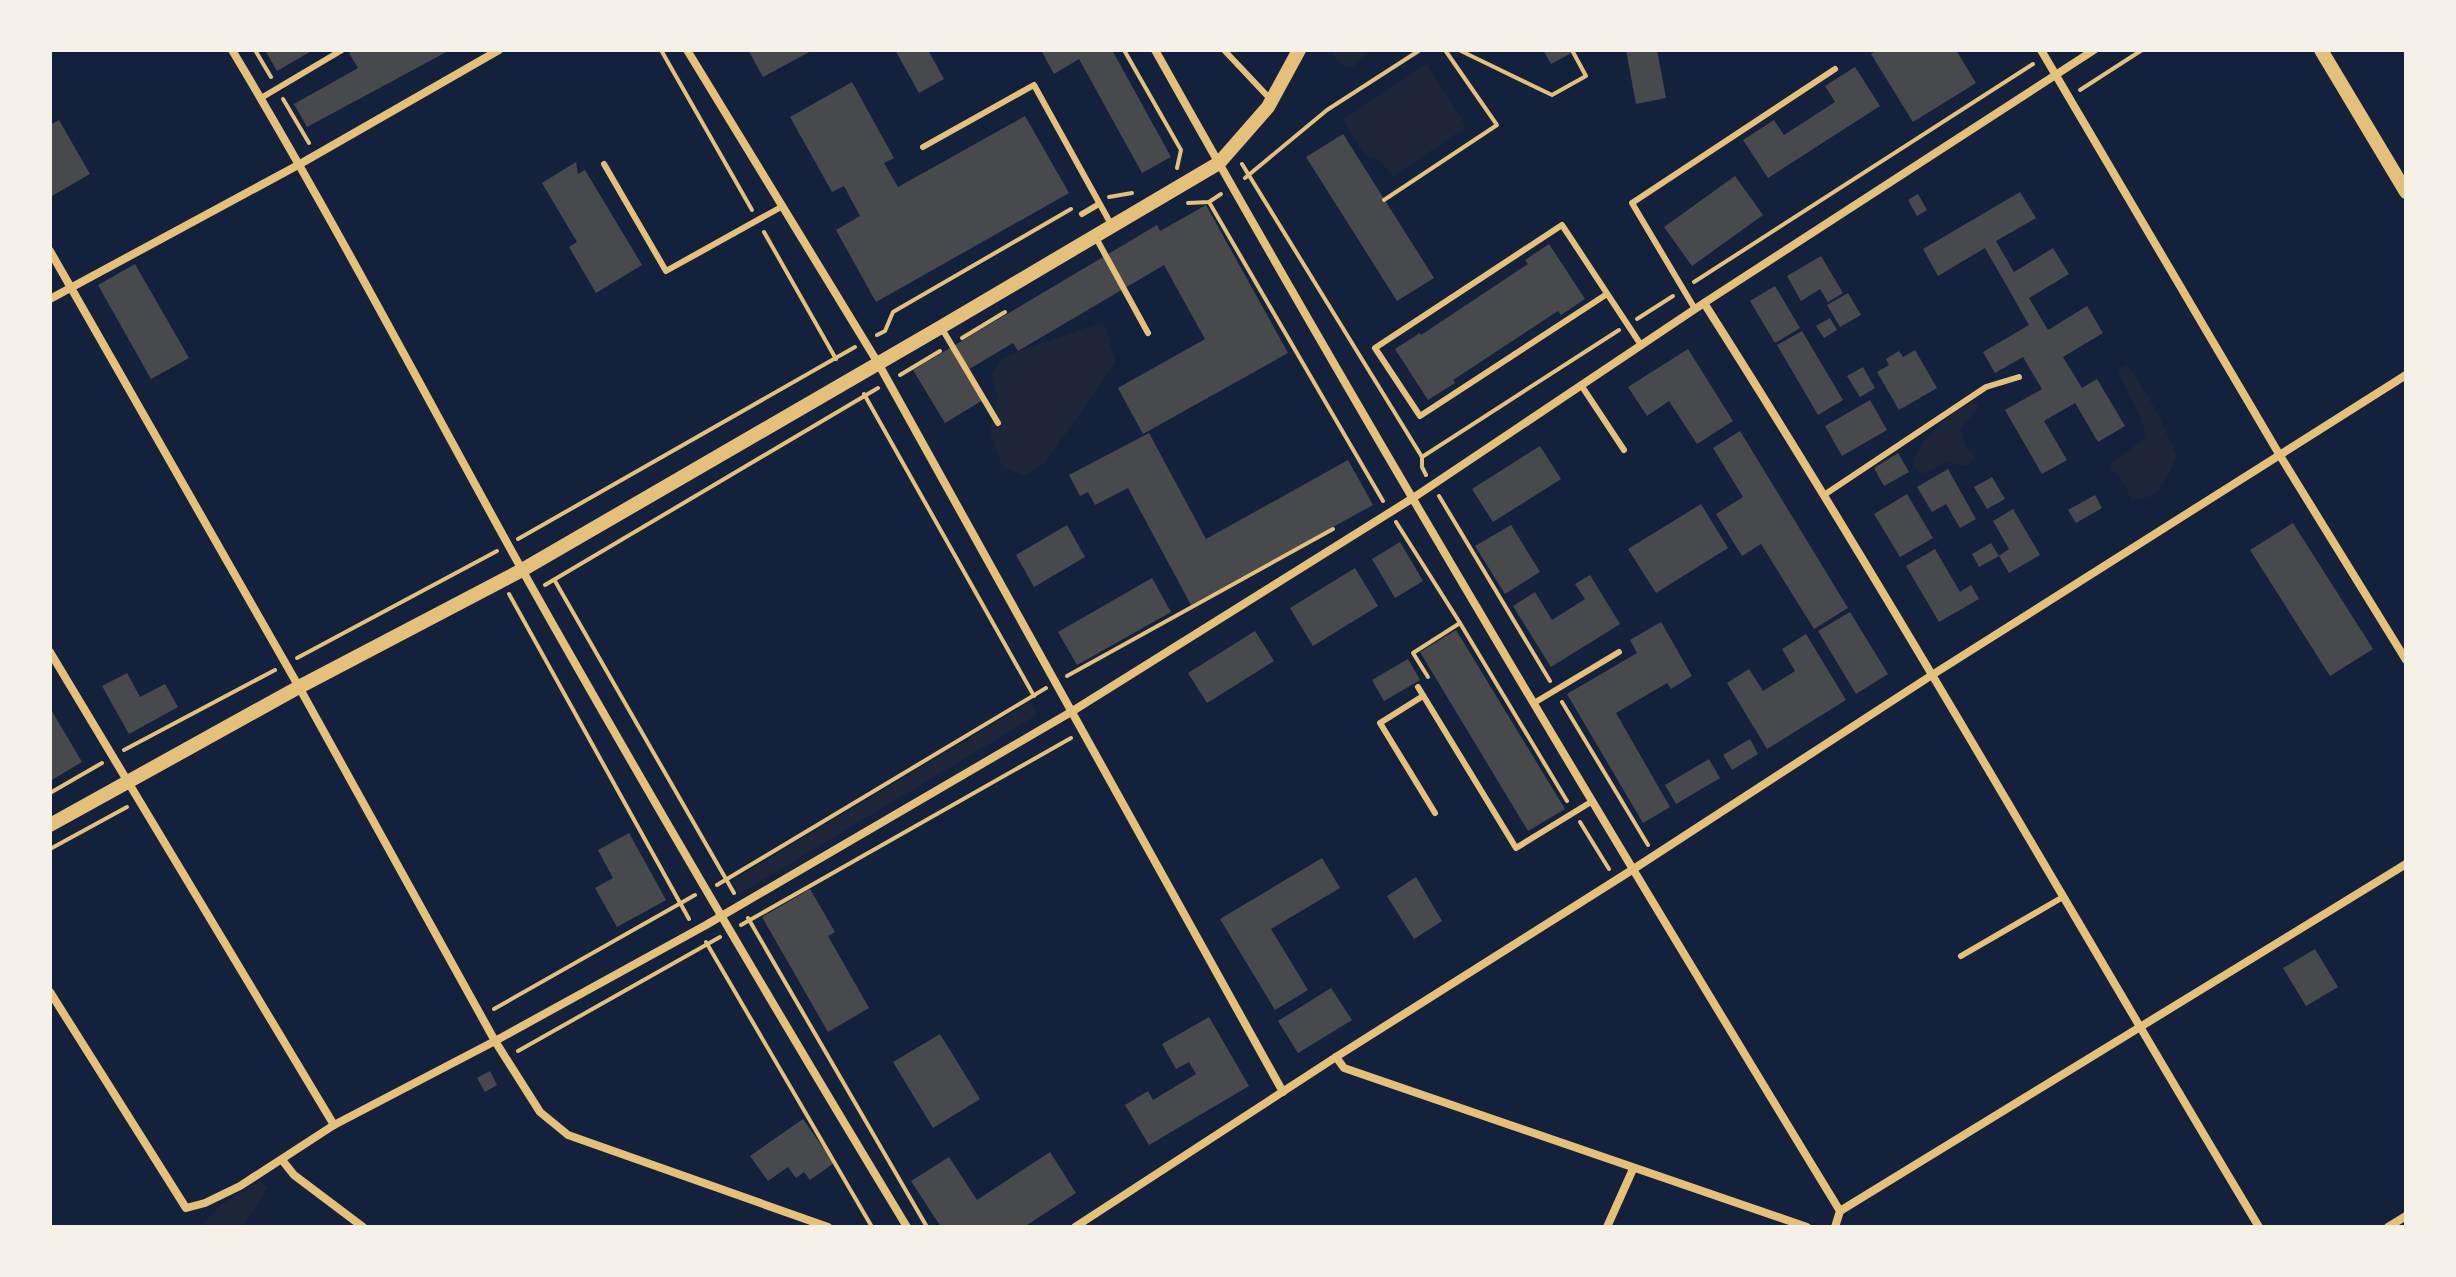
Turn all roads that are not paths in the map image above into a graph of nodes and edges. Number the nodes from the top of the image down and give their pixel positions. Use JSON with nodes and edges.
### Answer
{"nodes":[{"id":1,"x":232,"y":50,"type":"edge"},
{"id":2,"x":342,"y":50,"type":"edge"},
{"id":3,"x":499,"y":50,"type":"edge"},
{"id":4,"x":687,"y":50,"type":"edge"},
{"id":5,"x":1155,"y":50,"type":"edge"},
{"id":6,"x":1224,"y":50,"type":"edge"},
{"id":7,"x":1299,"y":50,"type":"edge"},
{"id":8,"x":2094,"y":50,"type":"edge"},
{"id":9,"x":2321,"y":50,"type":"edge"},
{"id":10,"x":2043,"y":54,"type":"edge"},
{"id":11,"x":1835,"y":69,"type":"dead end"},
{"id":12,"x":2055,"y":74,"type":"junction"},
{"id":13,"x":261,"y":98,"type":"junction"},
{"id":14,"x":1272,"y":101,"type":"junction"},
{"id":15,"x":923,"y":147,"type":"dead end"},
{"id":16,"x":1219,"y":163,"type":"junction"},
{"id":17,"x":300,"y":164,"type":"junction"},
{"id":18,"x":604,"y":164,"type":"dead end"},
{"id":19,"x":2406,"y":192,"type":"edge"},
{"id":20,"x":1098,"y":202,"type":"junction"},
{"id":21,"x":783,"y":206,"type":"junction"},
{"id":22,"x":1082,"y":214,"type":"dead end"},
{"id":23,"x":1112,"y":226,"type":"junction"},
{"id":24,"x":1095,"y":236,"type":"junction"},
{"id":25,"x":50,"y":251,"type":"edge"},
{"id":26,"x":71,"y":287,"type":"junction"},
{"id":27,"x":1607,"y":294,"type":"junction"},
{"id":28,"x":50,"y":299,"type":"edge"},
{"id":29,"x":1704,"y":303,"type":"junction"},
{"id":30,"x":1695,"y":309,"type":"junction"},
{"id":31,"x":941,"y":327,"type":"junction"},
{"id":32,"x":1148,"y":333,"type":"dead end"},
{"id":33,"x":1641,"y":345,"type":"junction"},
{"id":34,"x":878,"y":363,"type":"junction"},
{"id":35,"x":2406,"y":375,"type":"edge"},
{"id":36,"x":2019,"y":377,"type":"dead end"},
{"id":37,"x":1581,"y":385,"type":"junction"},
{"id":38,"x":998,"y":423,"type":"dead end"},
{"id":39,"x":1624,"y":450,"type":"dead end"},
{"id":40,"x":2279,"y":454,"type":"junction"},
{"id":41,"x":1824,"y":495,"type":"junction"},
{"id":42,"x":1413,"y":498,"type":"junction"},
{"id":43,"x":522,"y":570,"type":"junction"},
{"id":44,"x":50,"y":652,"type":"edge"},
{"id":45,"x":1619,"y":652,"type":"dead end"},
{"id":46,"x":2406,"y":660,"type":"edge"},
{"id":47,"x":1932,"y":675,"type":"junction"},
{"id":48,"x":299,"y":687,"type":"junction"},
{"id":49,"x":1418,"y":687,"type":"dead end"},
{"id":50,"x":1423,"y":696,"type":"junction"},
{"id":51,"x":1534,"y":703,"type":"junction"},
{"id":52,"x":1071,"y":712,"type":"junction"},
{"id":53,"x":126,"y":781,"type":"junction"},
{"id":54,"x":1591,"y":802,"type":"junction"},
{"id":55,"x":1435,"y":813,"type":"dead end"},
{"id":56,"x":50,"y":825,"type":"edge"},
{"id":57,"x":2406,"y":864,"type":"edge"},
{"id":58,"x":1632,"y":870,"type":"junction"},
{"id":59,"x":2063,"y":897,"type":"junction"},
{"id":60,"x":720,"y":917,"type":"junction"},
{"id":61,"x":1961,"y":956,"type":"dead end"},
{"id":62,"x":50,"y":992,"type":"edge"},
{"id":63,"x":2138,"y":1026,"type":"junction"},
{"id":64,"x":495,"y":1041,"type":"junction"},
{"id":65,"x":1336,"y":1057,"type":"junction"},
{"id":66,"x":1283,"y":1092,"type":"junction"},
{"id":67,"x":334,"y":1125,"type":"junction"},
{"id":68,"x":282,"y":1160,"type":"junction"},
{"id":69,"x":1633,"y":1169,"type":"junction"},
{"id":70,"x":1840,"y":1211,"type":"junction"},
{"id":71,"x":2406,"y":1216,"type":"edge"},
{"id":72,"x":363,"y":1227,"type":"edge"},
{"id":73,"x":828,"y":1227,"type":"edge"},
{"id":74,"x":907,"y":1227,"type":"edge"},
{"id":75,"x":1075,"y":1227,"type":"edge"},
{"id":76,"x":1607,"y":1227,"type":"edge"},
{"id":77,"x":1807,"y":1227,"type":"edge"},
{"id":78,"x":1835,"y":1227,"type":"edge"},
{"id":79,"x":2259,"y":1227,"type":"edge"},
{"id":80,"x":2388,"y":1227,"type":"edge"}],
"edges":[{"from":1,"to":13,"type":"street"},
{"from":2,"to":13,"type":"lane"},
{"from":3,"to":17,"type":"street"},
{"from":4,"to":21,"type":"street"},
{"from":5,"to":16,"type":"street"},
{"from":6,"to":14,"type":"lane"},
{"from":7,"to":14,"type":"street"},
{"from":8,"to":12,"type":"street"},
{"from":9,"to":19,"type":"street"},
{"from":10,"to":12,"type":"street"},
{"from":11,"to":30,"type":"lane"},
{"from":12,"to":29,"type":"street"},
{"from":12,"to":40,"type":"street"},
{"from":13,"to":17,"type":"street"},
{"from":14,"to":16,"type":"street"},
{"from":15,"to":20,"type":"lane"},
{"from":16,"to":23,"type":"street"},
{"from":16,"to":42,"type":"street"},
{"from":17,"to":26,"type":"street"},
{"from":17,"to":43,"type":"street"},
{"from":18,"to":21,"type":"lane"},
{"from":20,"to":22,"type":"lane"},
{"from":20,"to":23,"type":"lane"},
{"from":21,"to":34,"type":"street"},
{"from":23,"to":24,"type":"street"},
{"from":24,"to":31,"type":"street"},
{"from":24,"to":32,"type":"lane"},
{"from":25,"to":26,"type":"street"},
{"from":26,"to":28,"type":"street"},
{"from":26,"to":48,"type":"street"},
{"from":27,"to":27,"type":"lane"},
{"from":27,"to":33,"type":"lane"},
{"from":29,"to":30,"type":"street"},
{"from":29,"to":41,"type":"street"},
{"from":30,"to":33,"type":"street"},
{"from":31,"to":34,"type":"street"},
{"from":31,"to":38,"type":"lane"},
{"from":33,"to":37,"type":"street"},
{"from":34,"to":43,"type":"street"},
{"from":34,"to":52,"type":"street"},
{"from":35,"to":40,"type":"street"},
{"from":36,"to":41,"type":"lane"},
{"from":37,"to":39,"type":"lane"},
{"from":37,"to":42,"type":"street"},
{"from":40,"to":46,"type":"street"},
{"from":40,"to":47,"type":"street"},
{"from":41,"to":47,"type":"street"},
{"from":42,"to":51,"type":"street"},
{"from":42,"to":52,"type":"street"},
{"from":43,"to":48,"type":"street"},
{"from":43,"to":60,"type":"street"},
{"from":44,"to":53,"type":"street"},
{"from":45,"to":51,"type":"lane"},
{"from":47,"to":58,"type":"street"},
{"from":47,"to":59,"type":"street"},
{"from":48,"to":53,"type":"street"},
{"from":48,"to":64,"type":"street"},
{"from":49,"to":50,"type":"lane"},
{"from":50,"to":54,"type":"lane"},
{"from":50,"to":55,"type":"lane"},
{"from":51,"to":54,"type":"street"},
{"from":52,"to":60,"type":"street"},
{"from":52,"to":66,"type":"street"},
{"from":53,"to":56,"type":"street"},
{"from":53,"to":67,"type":"street"},
{"from":54,"to":58,"type":"street"},
{"from":57,"to":63,"type":"street"},
{"from":58,"to":65,"type":"street"},
{"from":58,"to":70,"type":"street"},
{"from":59,"to":61,"type":"lane"},
{"from":59,"to":63,"type":"street"},
{"from":60,"to":64,"type":"street"},
{"from":60,"to":74,"type":"street"},
{"from":62,"to":68,"type":"street"},
{"from":63,"to":70,"type":"street"},
{"from":63,"to":79,"type":"street"},
{"from":64,"to":67,"type":"street"},
{"from":64,"to":73,"type":"street"},
{"from":65,"to":66,"type":"street"},
{"from":65,"to":69,"type":"street"},
{"from":66,"to":75,"type":"street"},
{"from":67,"to":68,"type":"street"},
{"from":68,"to":72,"type":"street"},
{"from":69,"to":76,"type":"street"},
{"from":69,"to":77,"type":"street"},
{"from":70,"to":78,"type":"street"},
{"from":71,"to":80,"type":"street"}]}
